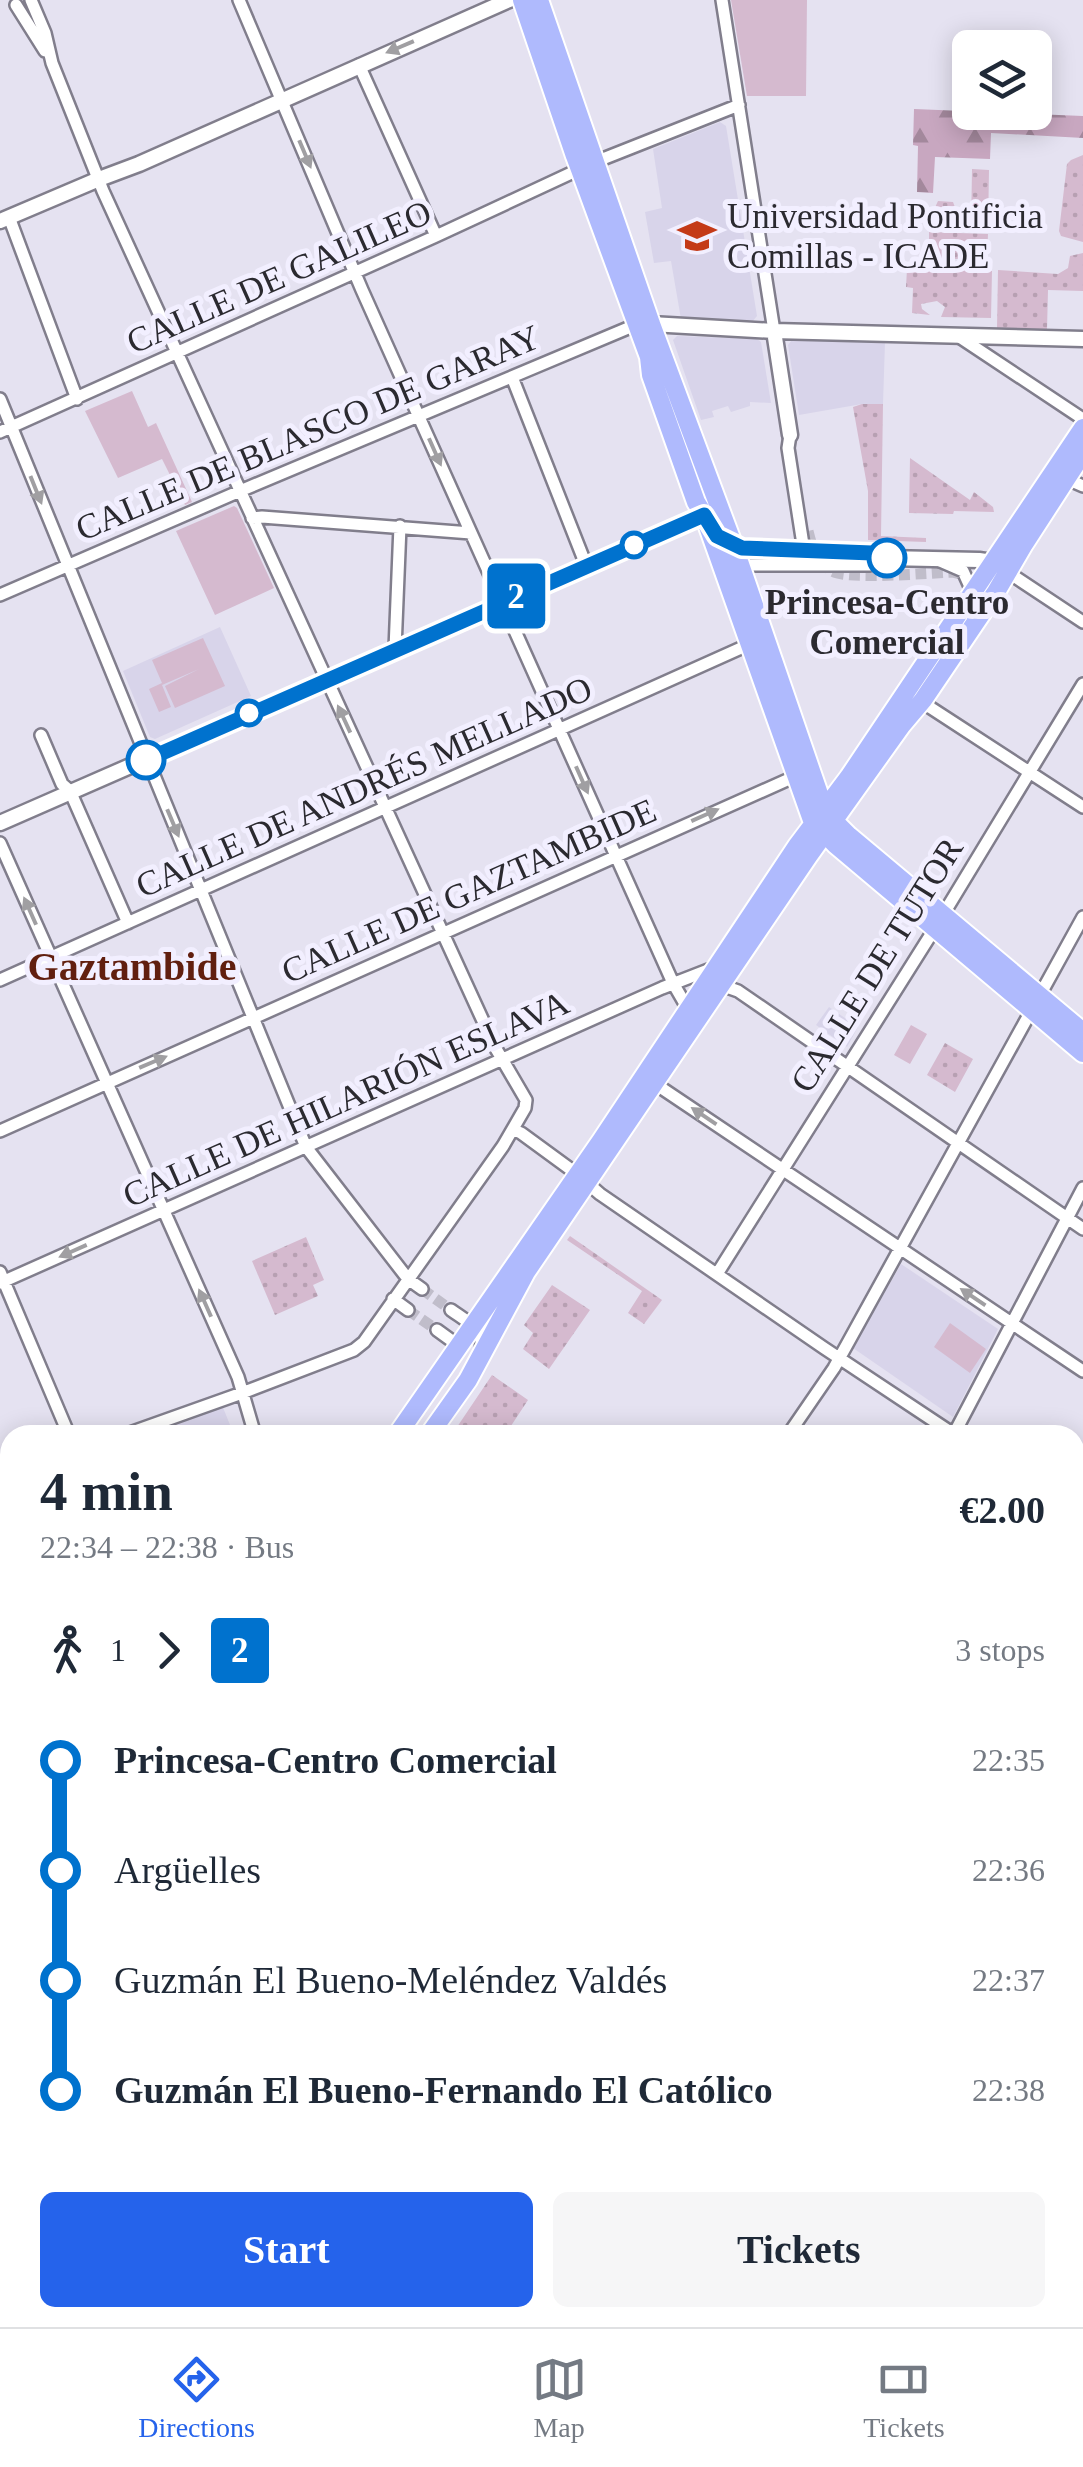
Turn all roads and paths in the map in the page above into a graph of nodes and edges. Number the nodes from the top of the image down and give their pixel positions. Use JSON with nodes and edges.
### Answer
{"nodes":[{"id":1,"x":31,"y":0,"type":"edge"},
{"id":2,"x":239,"y":0,"type":"edge"},
{"id":3,"x":508,"y":0,"type":"edge"},
{"id":4,"x":522,"y":0,"type":"edge"},
{"id":5,"x":539,"y":0,"type":"edge"},
{"id":6,"x":722,"y":0,"type":"edge"},
{"id":7,"x":17,"y":2,"type":"edge"},
{"id":8,"x":52,"y":63,"type":"junction"},
{"id":9,"x":359,"y":65,"type":"junction"},
{"id":10,"x":282,"y":100,"type":"junction"},
{"id":11,"x":739,"y":105,"type":"junction"},
{"id":12,"x":588,"y":166,"type":"junction"},
{"id":13,"x":99,"y":178,"type":"junction"},
{"id":14,"x":5,"y":219,"type":"edge"},
{"id":15,"x":436,"y":236,"type":"junction"},
{"id":16,"x":355,"y":273,"type":"junction"},
{"id":17,"x":644,"y":324,"type":"junction"},
{"id":18,"x":774,"y":331,"type":"junction"},
{"id":19,"x":958,"y":336,"type":"junction"},
{"id":20,"x":1083,"y":339,"type":"edge"},
{"id":21,"x":176,"y":353,"type":"junction"},
{"id":22,"x":512,"y":377,"type":"junction"},
{"id":23,"x":77,"y":399,"type":"junction"},
{"id":24,"x":0,"y":400,"type":"edge"},
{"id":25,"x":419,"y":415,"type":"junction"},
{"id":26,"x":1083,"y":419,"type":"edge"},
{"id":27,"x":1083,"y":428,"type":"edge"},
{"id":28,"x":6,"y":430,"type":"edge"},
{"id":29,"x":790,"y":436,"type":"junction"},
{"id":30,"x":1083,"y":454,"type":"edge"},
{"id":31,"x":1075,"y":482,"type":"edge"},
{"id":32,"x":240,"y":491,"type":"junction"},
{"id":33,"x":707,"y":502,"type":"junction"},
{"id":34,"x":252,"y":518,"type":"junction"},
{"id":35,"x":400,"y":526,"type":"junction"},
{"id":36,"x":808,"y":531,"type":"tunnel mouth"},
{"id":37,"x":472,"y":533,"type":"junction"},
{"id":38,"x":725,"y":540,"type":"junction"},
{"id":39,"x":804,"y":551,"type":"junction"},
{"id":40,"x":887,"y":558,"type":"junction"},
{"id":41,"x":936,"y":560,"type":"junction"},
{"id":42,"x":747,"y":561,"type":"junction"},
{"id":43,"x":992,"y":562,"type":"junction"},
{"id":44,"x":67,"y":566,"type":"junction"},
{"id":45,"x":586,"y":566,"type":"junction"},
{"id":46,"x":1009,"y":572,"type":"junction"},
{"id":47,"x":972,"y":591,"type":"junction"},
{"id":48,"x":0,"y":596,"type":"edge"},
{"id":49,"x":502,"y":602,"type":"junction"},
{"id":50,"x":970,"y":614,"type":"dead end"},
{"id":51,"x":1083,"y":622,"type":"edge"},
{"id":52,"x":750,"y":644,"type":"junction"},
{"id":53,"x":395,"y":649,"type":"junction"},
{"id":54,"x":326,"y":679,"type":"junction"},
{"id":55,"x":1083,"y":684,"type":"edge"},
{"id":56,"x":923,"y":700,"type":"junction"},
{"id":57,"x":901,"y":726,"type":"junction"},
{"id":58,"x":559,"y":729,"type":"junction"},
{"id":59,"x":41,"y":735,"type":"dead end"},
{"id":60,"x":146,"y":760,"type":"junction"},
{"id":61,"x":1029,"y":772,"type":"junction"},
{"id":62,"x":796,"y":776,"type":"junction"},
{"id":63,"x":70,"y":791,"type":"junction"},
{"id":64,"x":1083,"y":807,"type":"edge"},
{"id":65,"x":385,"y":808,"type":"junction"},
{"id":66,"x":825,"y":822,"type":"junction"},
{"id":67,"x":0,"y":823,"type":"edge"},
{"id":68,"x":0,"y":843,"type":"edge"},
{"id":69,"x":616,"y":856,"type":"junction"},
{"id":70,"x":201,"y":890,"type":"junction"},
{"id":71,"x":1083,"y":917,"type":"edge"},
{"id":72,"x":938,"y":921,"type":"junction"},
{"id":73,"x":128,"y":923,"type":"junction"},
{"id":74,"x":442,"y":932,"type":"junction"},
{"id":75,"x":51,"y":958,"type":"junction"},
{"id":76,"x":718,"y":976,"type":"junction"},
{"id":77,"x":0,"y":980,"type":"edge"},
{"id":78,"x":673,"y":983,"type":"junction"},
{"id":79,"x":1036,"y":1003,"type":"junction"},
{"id":80,"x":694,"y":1012,"type":"junction"},
{"id":81,"x":254,"y":1019,"type":"junction"},
{"id":82,"x":1083,"y":1032,"type":"edge"},
{"id":83,"x":1083,"y":1053,"type":"edge"},
{"id":84,"x":502,"y":1059,"type":"junction"},
{"id":85,"x":847,"y":1067,"type":"junction"},
{"id":86,"x":649,"y":1080,"type":"junction"},
{"id":87,"x":106,"y":1083,"type":"junction"},
{"id":88,"x":514,"y":1130,"type":"junction"},
{"id":89,"x":0,"y":1131,"type":"edge"},
{"id":90,"x":958,"y":1143,"type":"junction"},
{"id":91,"x":306,"y":1147,"type":"junction"},
{"id":92,"x":783,"y":1169,"type":"junction"},
{"id":93,"x":583,"y":1178,"type":"junction"},
{"id":94,"x":1083,"y":1188,"type":"edge"},
{"id":95,"x":162,"y":1211,"type":"junction"},
{"id":96,"x":1067,"y":1218,"type":"junction"},
{"id":97,"x":1083,"y":1229,"type":"edge"},
{"id":98,"x":900,"y":1248,"type":"junction"},
{"id":99,"x":716,"y":1274,"type":"junction"},
{"id":100,"x":1,"y":1279,"type":"edge"},
{"id":101,"x":408,"y":1279,"type":"junction"},
{"id":102,"x":422,"y":1289,"type":"tunnel mouth"},
{"id":103,"x":394,"y":1300,"type":"junction"},
{"id":104,"x":408,"y":1310,"type":"tunnel mouth"},
{"id":105,"x":451,"y":1310,"type":"tunnel mouth"},
{"id":106,"x":1012,"y":1324,"type":"junction"},
{"id":107,"x":473,"y":1326,"type":"junction"},
{"id":108,"x":436,"y":1330,"type":"tunnel mouth"},
{"id":109,"x":459,"y":1346,"type":"junction"},
{"id":110,"x":840,"y":1358,"type":"junction"},
{"id":111,"x":1083,"y":1372,"type":"edge"},
{"id":112,"x":468,"y":1380,"type":"junction"},
{"id":113,"x":242,"y":1393,"type":"junction"},
{"id":114,"x":65,"y":1425,"type":"edge"},
{"id":115,"x":152,"y":1425,"type":"edge"},
{"id":116,"x":252,"y":1425,"type":"edge"},
{"id":117,"x":404,"y":1425,"type":"edge"},
{"id":118,"x":436,"y":1425,"type":"edge"},
{"id":119,"x":795,"y":1425,"type":"edge"},
{"id":120,"x":941,"y":1425,"type":"edge"},
{"id":121,"x":960,"y":1425,"type":"edge"}],
"edges":[{"from":1,"to":8,"type":"street"},
{"from":2,"to":10,"type":"street"},
{"from":3,"to":9,"type":"street","one_way":true},
{"from":4,"to":12,"type":"main road"},
{"from":5,"to":12,"type":"main road"},
{"from":6,"to":11,"type":"street"},
{"from":7,"to":8,"type":"street"},
{"from":8,"to":13,"type":"street"},
{"from":9,"to":10,"type":"street"},
{"from":9,"to":15,"type":"street"},
{"from":10,"to":13,"type":"street"},
{"from":10,"to":16,"type":"street","one_way":true},
{"from":11,"to":12,"type":"street","name":"CALLE DE GALILEO"},
{"from":11,"to":18,"type":"street"},
{"from":12,"to":15,"type":"street","name":"CALLE DE GALILEO"},
{"from":12,"to":17,"type":"main road"},
{"from":13,"to":14,"type":"street"},
{"from":13,"to":21,"type":"street"},
{"from":14,"to":23,"type":"street"},
{"from":15,"to":16,"type":"street","name":"CALLE DE GALILEO"},
{"from":16,"to":21,"type":"street","name":"CALLE DE GALILEO"},
{"from":16,"to":25,"type":"street"},
{"from":17,"to":18,"type":"street"},
{"from":17,"to":22,"type":"street","name":"CALLE DE BLASCO DE GARAY"},
{"from":17,"to":33,"type":"main road"},
{"from":17,"to":33,"type":"main road"},
{"from":18,"to":19,"type":"street"},
{"from":18,"to":29,"type":"street"},
{"from":19,"to":20,"type":"street"},
{"from":19,"to":26,"type":"street"},
{"from":21,"to":23,"type":"street","name":"CALLE DE GALILEO"},
{"from":21,"to":32,"type":"street"},
{"from":22,"to":25,"type":"street","name":"CALLE DE BLASCO DE GARAY"},
{"from":22,"to":45,"type":"street"},
{"from":23,"to":28,"type":"street","name":"CALLE DE GALILEO"},
{"from":24,"to":28,"type":"street"},
{"from":25,"to":32,"type":"street","name":"CALLE DE BLASCO DE GARAY"},
{"from":25,"to":37,"type":"street","one_way":true},
{"from":27,"to":43,"type":"main road"},
{"from":28,"to":44,"type":"street","one_way":true},
{"from":29,"to":36,"type":"street"},
{"from":29,"to":39,"type":"street"},
{"from":30,"to":31,"type":"main road"},
{"from":31,"to":46,"type":"main road"},
{"from":32,"to":34,"type":"street"},
{"from":32,"to":44,"type":"street","name":"CALLE DE BLASCO DE GARAY"},
{"from":33,"to":38,"type":"main road"},
{"from":33,"to":45,"type":"street"},
{"from":33,"to":52,"type":"main road"},
{"from":34,"to":35,"type":"street"},
{"from":34,"to":54,"type":"street"},
{"from":35,"to":37,"type":"street"},
{"from":35,"to":53,"type":"street"},
{"from":37,"to":49,"type":"street"},
{"from":38,"to":39,"type":"street"},
{"from":38,"to":42,"type":"main road"},
{"from":39,"to":40,"type":"street"},
{"from":40,"to":41,"type":"street"},
{"from":40,"to":42,"type":"street"},
{"from":41,"to":43,"type":"street"},
{"from":41,"to":47,"type":"street"},
{"from":42,"to":66,"type":"main road"},
{"from":43,"to":46,"type":"street"},
{"from":43,"to":47,"type":"main road"},
{"from":44,"to":48,"type":"street","name":"CALLE DE BLASCO DE GARAY"},
{"from":44,"to":60,"type":"street"},
{"from":45,"to":49,"type":"street"},
{"from":46,"to":51,"type":"street"},
{"from":46,"to":56,"type":"main road"},
{"from":47,"to":66,"type":"main road"},
{"from":49,"to":53,"type":"street"},
{"from":49,"to":58,"type":"street"},
{"from":50,"to":57,"type":"street"},
{"from":52,"to":58,"type":"street","name":"CALLE DE ANDRÉS MELLADO"},
{"from":52,"to":62,"type":"main road"},
{"from":53,"to":54,"type":"street"},
{"from":54,"to":60,"type":"street"},
{"from":65,"to":54,"type":"street","one_way":true},
{"from":55,"to":61,"type":"street","name":"CALLE DE TUTOR"},
{"from":56,"to":57,"type":"main road"},
{"from":56,"to":61,"type":"street"},
{"from":57,"to":66,"type":"main road"},
{"from":58,"to":65,"type":"street","name":"CALLE DE ANDRÉS MELLADO"},
{"from":58,"to":69,"type":"street","one_way":true},
{"from":59,"to":63,"type":"street"},
{"from":60,"to":63,"type":"street"},
{"from":60,"to":70,"type":"street","one_way":true},
{"from":61,"to":64,"type":"street"},
{"from":61,"to":72,"type":"street","name":"CALLE DE TUTOR"},
{"from":62,"to":66,"type":"main road"},
{"from":69,"to":62,"type":"street","name":"CALLE DE GAZTAMBIDE","one_way":true},
{"from":63,"to":67,"type":"street"},
{"from":63,"to":73,"type":"street"},
{"from":65,"to":70,"type":"street","name":"CALLE DE ANDRÉS MELLADO"},
{"from":65,"to":74,"type":"street"},
{"from":66,"to":72,"type":"main road"},
{"from":66,"to":76,"type":"main road"},
{"from":75,"to":68,"type":"street","one_way":true},
{"from":69,"to":74,"type":"street","name":"CALLE DE GAZTAMBIDE"},
{"from":69,"to":78,"type":"street"},
{"from":70,"to":73,"type":"street","name":"CALLE DE ANDRÉS MELLADO"},
{"from":70,"to":81,"type":"street"},
{"from":71,"to":79,"type":"street"},
{"from":72,"to":79,"type":"main road"},
{"from":72,"to":85,"type":"street","name":"CALLE DE TUTOR"},
{"from":73,"to":75,"type":"street","name":"CALLE DE ANDRÉS MELLADO"},
{"from":74,"to":81,"type":"street","name":"CALLE DE GAZTAMBIDE"},
{"from":74,"to":84,"type":"street"},
{"from":75,"to":77,"type":"street","name":"CALLE DE ANDRÉS MELLADO"},
{"from":75,"to":87,"type":"street"},
{"from":76,"to":78,"type":"street","name":"CALLE DE HILARIÓN ESLAVA"},
{"from":76,"to":80,"type":"main road"},
{"from":76,"to":85,"type":"street"},
{"from":78,"to":80,"type":"street"},
{"from":78,"to":84,"type":"street","name":"CALLE DE HILARIÓN ESLAVA"},
{"from":79,"to":82,"type":"main road"},
{"from":79,"to":83,"type":"main road"},
{"from":79,"to":90,"type":"street"},
{"from":80,"to":86,"type":"main road"},
{"from":87,"to":81,"type":"street","name":"CALLE DE GAZTAMBIDE","one_way":true},
{"from":81,"to":91,"type":"street"},
{"from":84,"to":88,"type":"street"},
{"from":84,"to":91,"type":"street","name":"CALLE DE HILARIÓN ESLAVA"},
{"from":85,"to":90,"type":"street"},
{"from":85,"to":92,"type":"street","name":"CALLE DE TUTOR"},
{"from":92,"to":86,"type":"street","one_way":true},
{"from":86,"to":93,"type":"main road"},
{"from":87,"to":89,"type":"street","name":"CALLE DE GAZTAMBIDE"},
{"from":87,"to":95,"type":"street"},
{"from":88,"to":93,"type":"street"},
{"from":88,"to":101,"type":"street"},
{"from":90,"to":96,"type":"street"},
{"from":90,"to":98,"type":"street"},
{"from":91,"to":95,"type":"street","name":"CALLE DE HILARIÓN ESLAVA"},
{"from":91,"to":101,"type":"street"},
{"from":92,"to":98,"type":"street"},
{"from":92,"to":99,"type":"street","name":"CALLE DE TUTOR"},
{"from":93,"to":99,"type":"street"},
{"from":93,"to":107,"type":"main road"},
{"from":93,"to":112,"type":"main road"},
{"from":94,"to":96,"type":"street"},
{"from":95,"to":100,"type":"street","name":"CALLE DE HILARIÓN ESLAVA","one_way":true},
{"from":113,"to":95,"type":"street","one_way":true},
{"from":96,"to":97,"type":"street"},
{"from":96,"to":106,"type":"street"},
{"from":106,"to":98,"type":"street","one_way":true},
{"from":98,"to":110,"type":"street"},
{"from":99,"to":110,"type":"street"},
{"from":100,"to":114,"type":"street"},
{"from":101,"to":102,"type":"street"},
{"from":101,"to":103,"type":"street"},
{"from":103,"to":104,"type":"street"},
{"from":103,"to":113,"type":"street"},
{"from":105,"to":107,"type":"street"},
{"from":106,"to":111,"type":"street"},
{"from":106,"to":121,"type":"street"},
{"from":107,"to":109,"type":"main road"},
{"from":107,"to":112,"type":"street"},
{"from":108,"to":109,"type":"street"},
{"from":109,"to":117,"type":"main road"},
{"from":110,"to":119,"type":"street"},
{"from":110,"to":120,"type":"street"},
{"from":112,"to":118,"type":"main road"},
{"from":113,"to":115,"type":"street"},
{"from":113,"to":116,"type":"street"}]}
